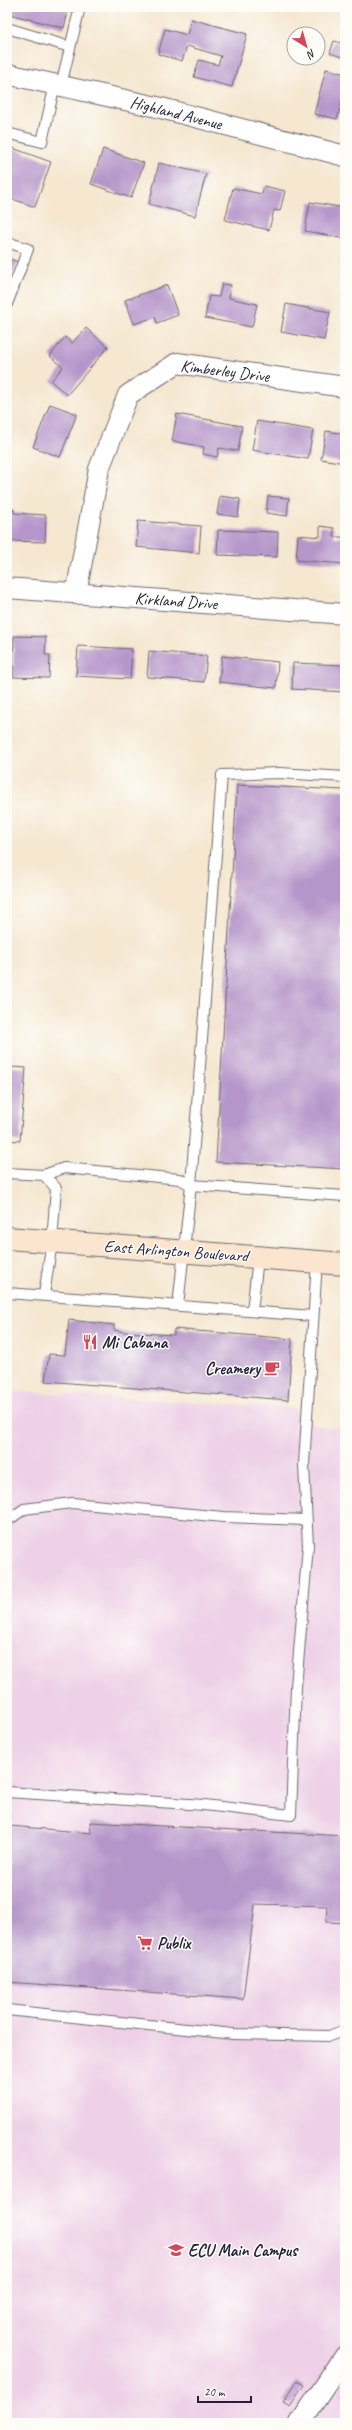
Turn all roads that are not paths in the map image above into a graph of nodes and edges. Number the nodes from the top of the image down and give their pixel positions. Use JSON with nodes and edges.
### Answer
{"nodes":[{"id":1,"x":80,"y":7,"type":"edge"},
{"id":2,"x":7,"y":28,"type":"edge"},
{"id":3,"x":70,"y":47,"type":"junction"},
{"id":4,"x":7,"y":74,"type":"edge"},
{"id":5,"x":58,"y":85,"type":"junction"},
{"id":6,"x":7,"y":133,"type":"edge"},
{"id":7,"x":345,"y":156,"type":"edge"},
{"id":8,"x":7,"y":242,"type":"edge"},
{"id":9,"x":7,"y":304,"type":"edge"},
{"id":10,"x":345,"y":387,"type":"edge"},
{"id":11,"x":7,"y":588,"type":"edge"},
{"id":12,"x":76,"y":594,"type":"junction"},
{"id":13,"x":345,"y":614,"type":"edge"},
{"id":14,"x":345,"y":777,"type":"edge"},
{"id":15,"x":7,"y":1173,"type":"edge"},
{"id":16,"x":44,"y":1174,"type":"junction"},
{"id":17,"x":191,"y":1185,"type":"junction"},
{"id":18,"x":345,"y":1196,"type":"edge"},
{"id":19,"x":7,"y":1238,"type":"edge"},
{"id":20,"x":52,"y":1242,"type":"junction"},
{"id":21,"x":185,"y":1252,"type":"junction"},
{"id":22,"x":258,"y":1258,"type":"junction"},
{"id":23,"x":317,"y":1262,"type":"junction"},
{"id":24,"x":345,"y":1264,"type":"edge"},
{"id":25,"x":7,"y":1293,"type":"edge"},
{"id":26,"x":44,"y":1295,"type":"junction"},
{"id":27,"x":178,"y":1306,"type":"junction"},
{"id":28,"x":252,"y":1311,"type":"junction"},
{"id":29,"x":313,"y":1316,"type":"junction"},
{"id":30,"x":306,"y":1520,"type":"junction"},
{"id":31,"x":7,"y":1521,"type":"edge"},
{"id":32,"x":7,"y":1792,"type":"edge"},
{"id":33,"x":7,"y":2010,"type":"edge"},
{"id":34,"x":345,"y":2030,"type":"edge"},
{"id":35,"x":342,"y":2368,"type":"edge"},
{"id":36,"x":300,"y":2423,"type":"edge"}],
"edges":[{"from":1,"to":3,"type":"lane"},
{"from":2,"to":3,"type":"lane"},
{"from":3,"to":5,"type":"lane"},
{"from":4,"to":5,"type":"street","name":"Highland Avenue"},
{"from":5,"to":6,"type":"lane"},
{"from":5,"to":7,"type":"street","name":"Highland Avenue"},
{"from":8,"to":9,"type":"lane"},
{"from":10,"to":12,"type":"street","name":"Kimberley Drive"},
{"from":11,"to":12,"type":"street","name":"Kirkland Drive"},
{"from":12,"to":13,"type":"street","name":"Kirkland Drive"},
{"from":14,"to":17,"type":"lane"},
{"from":15,"to":16,"type":"lane"},
{"from":16,"to":17,"type":"lane"},
{"from":16,"to":20,"type":"lane"},
{"from":17,"to":18,"type":"lane"},
{"from":17,"to":21,"type":"lane"},
{"from":19,"to":20,"type":"main road","name":"East Arlington Boulevard"},
{"from":20,"to":21,"type":"main road","name":"East Arlington Boulevard"},
{"from":20,"to":26,"type":"lane"},
{"from":21,"to":22,"type":"main road","name":"East Arlington Boulevard"},
{"from":21,"to":27,"type":"lane"},
{"from":22,"to":23,"type":"main road","name":"East Arlington Boulevard"},
{"from":22,"to":28,"type":"lane"},
{"from":23,"to":24,"type":"main road","name":"East Arlington Boulevard"},
{"from":23,"to":29,"type":"lane"},
{"from":25,"to":26,"type":"lane"},
{"from":26,"to":27,"type":"lane"},
{"from":27,"to":28,"type":"lane"},
{"from":28,"to":29,"type":"lane"},
{"from":29,"to":30,"type":"lane"},
{"from":30,"to":31,"type":"lane"},
{"from":30,"to":32,"type":"lane"},
{"from":33,"to":34,"type":"lane"},
{"from":35,"to":36,"type":"street"}]}
